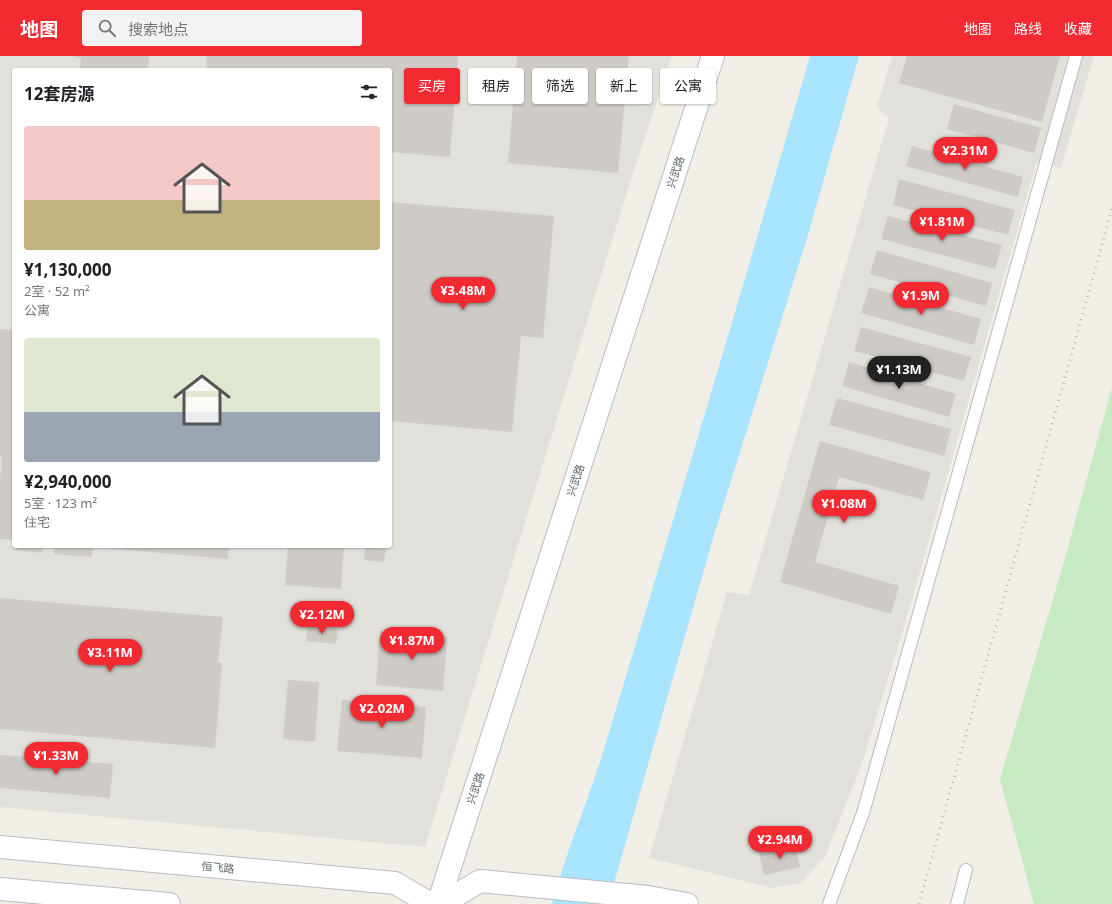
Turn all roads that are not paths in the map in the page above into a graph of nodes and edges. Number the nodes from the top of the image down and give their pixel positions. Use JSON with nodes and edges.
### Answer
{"nodes":[{"id":1,"x":713,"y":56,"type":"edge"},
{"id":2,"x":1076,"y":56,"type":"edge"},
{"id":3,"x":0,"y":847,"type":"edge"},
{"id":4,"x":966,"y":870,"type":"dead end"},
{"id":5,"x":0,"y":889,"type":"edge"},
{"id":6,"x":169,"y":904,"type":"edge"},
{"id":7,"x":431,"y":904,"type":"edge"},
{"id":8,"x":438,"y":904,"type":"edge"},
{"id":9,"x":442,"y":904,"type":"edge"},
{"id":10,"x":687,"y":904,"type":"edge"},
{"id":11,"x":829,"y":904,"type":"edge"},
{"id":12,"x":957,"y":904,"type":"edge"}],
"edges":[{"from":1,"to":8,"type":"street","name":"兴武路"},
{"from":2,"to":11,"type":"lane"},
{"from":3,"to":7,"type":"street","name":"恒飞路"},
{"from":4,"to":12,"type":"lane"},
{"from":5,"to":6,"type":"street"},
{"from":9,"to":10,"type":"street"}]}
